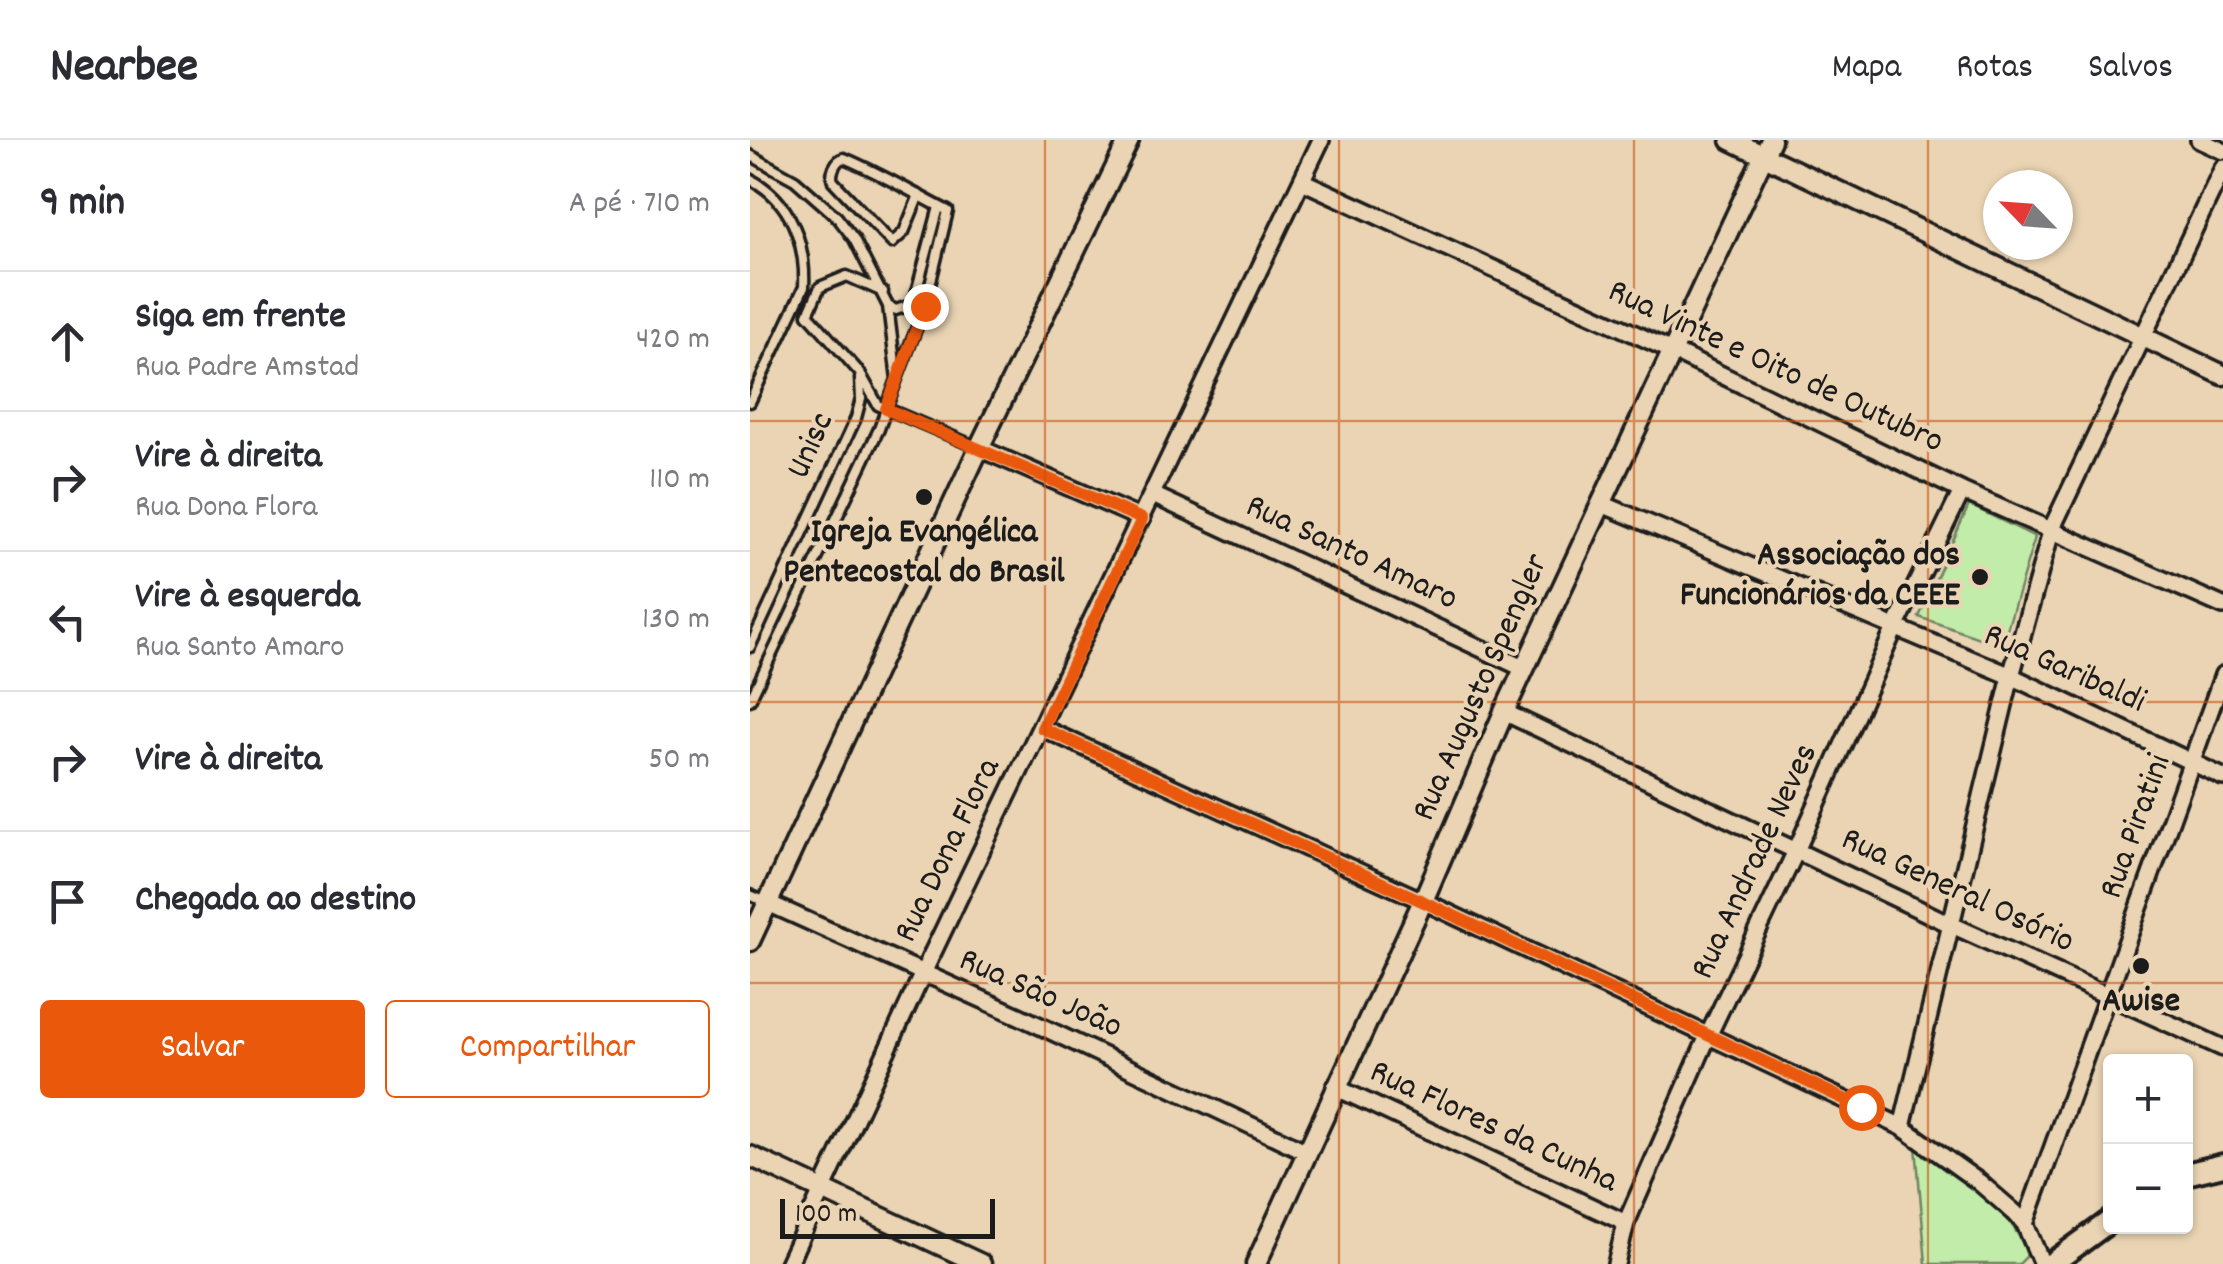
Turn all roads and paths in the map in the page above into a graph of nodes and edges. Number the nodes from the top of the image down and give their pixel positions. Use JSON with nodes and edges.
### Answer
{"nodes":[{"id":1,"x":1128,"y":140,"type":"edge"},
{"id":2,"x":1321,"y":140,"type":"edge"},
{"id":3,"x":1732,"y":140,"type":"edge"},
{"id":4,"x":2199,"y":140,"type":"edge"},
{"id":5,"x":1767,"y":148,"type":"edge"},
{"id":6,"x":2223,"y":151,"type":"edge"},
{"id":7,"x":750,"y":155,"type":"edge"},
{"id":8,"x":2223,"y":168,"type":"edge"},
{"id":9,"x":750,"y":179,"type":"edge"},
{"id":10,"x":1302,"y":181,"type":"junction"},
{"id":11,"x":918,"y":195,"type":"junction"},
{"id":12,"x":944,"y":209,"type":"junction"},
{"id":13,"x":882,"y":292,"type":"junction"},
{"id":14,"x":888,"y":306,"type":"junction"},
{"id":15,"x":793,"y":307,"type":"junction"},
{"id":16,"x":808,"y":314,"type":"junction"},
{"id":17,"x":2145,"y":338,"type":"junction"},
{"id":18,"x":1670,"y":350,"type":"junction"},
{"id":19,"x":860,"y":373,"type":"junction"},
{"id":20,"x":2223,"y":374,"type":"edge"},
{"id":21,"x":897,"y":379,"type":"junction"},
{"id":22,"x":750,"y":402,"type":"edge"},
{"id":23,"x":886,"y":409,"type":"junction"},
{"id":24,"x":979,"y":448,"type":"junction"},
{"id":25,"x":1962,"y":490,"type":"junction"},
{"id":26,"x":1152,"y":495,"type":"junction"},
{"id":27,"x":1602,"y":504,"type":"junction"},
{"id":28,"x":1142,"y":519,"type":"junction"},
{"id":29,"x":2052,"y":528,"type":"junction"},
{"id":30,"x":2223,"y":606,"type":"edge"},
{"id":31,"x":1894,"y":630,"type":"junction"},
{"id":32,"x":750,"y":647,"type":"edge"},
{"id":33,"x":1525,"y":668,"type":"junction"},
{"id":34,"x":2223,"y":675,"type":"edge"},
{"id":35,"x":2012,"y":676,"type":"junction"},
{"id":36,"x":750,"y":700,"type":"edge"},
{"id":37,"x":1504,"y":712,"type":"junction"},
{"id":38,"x":1042,"y":728,"type":"junction"},
{"id":39,"x":2192,"y":762,"type":"junction"},
{"id":40,"x":2223,"y":777,"type":"edge"},
{"id":41,"x":1796,"y":850,"type":"junction"},
{"id":42,"x":750,"y":895,"type":"edge"},
{"id":43,"x":1422,"y":901,"type":"junction"},
{"id":44,"x":768,"y":904,"type":"junction"},
{"id":45,"x":1952,"y":926,"type":"junction"},
{"id":46,"x":750,"y":941,"type":"edge"},
{"id":47,"x":922,"y":975,"type":"junction"},
{"id":48,"x":2108,"y":994,"type":"junction"},
{"id":49,"x":1708,"y":1036,"type":"junction"},
{"id":50,"x":2223,"y":1048,"type":"edge"},
{"id":51,"x":1335,"y":1087,"type":"junction"},
{"id":52,"x":1902,"y":1127,"type":"junction"},
{"id":53,"x":1306,"y":1151,"type":"junction"},
{"id":54,"x":750,"y":1156,"type":"edge"},
{"id":55,"x":2223,"y":1164,"type":"edge"},
{"id":56,"x":2193,"y":1172,"type":"edge"},
{"id":57,"x":820,"y":1191,"type":"junction"},
{"id":58,"x":1626,"y":1223,"type":"junction"},
{"id":59,"x":2025,"y":1224,"type":"junction"},
{"id":60,"x":2103,"y":1226,"type":"edge"},
{"id":61,"x":788,"y":1264,"type":"edge"},
{"id":62,"x":980,"y":1264,"type":"edge"},
{"id":63,"x":1256,"y":1264,"type":"edge"},
{"id":64,"x":1616,"y":1264,"type":"edge"},
{"id":65,"x":2042,"y":1264,"type":"edge"},
{"id":66,"x":2051,"y":1264,"type":"edge"}],
"edges":[{"from":1,"to":24,"type":"street"},
{"from":2,"to":10,"type":"street","name":"Rua Dona Flora"},
{"from":3,"to":5,"type":"street"},
{"from":4,"to":6,"type":"street"},
{"from":5,"to":17,"type":"street"},
{"from":5,"to":18,"type":"street","name":"Rua Augusto Spengler"},
{"from":7,"to":13,"type":"lane"},
{"from":8,"to":17,"type":"street"},
{"from":9,"to":15,"type":"lane"},
{"from":10,"to":18,"type":"street","name":"Rua Vinte e Oito de Outubro"},
{"from":10,"to":26,"type":"street","name":"Rua Dona Flora"},
{"from":11,"to":11,"type":"lane"},
{"from":11,"to":12,"type":"lane"},
{"from":12,"to":14,"type":"lane"},
{"from":12,"to":21,"type":"lane"},
{"from":13,"to":14,"type":"lane","name":"Unisc"},
{"from":13,"to":16,"type":"lane"},
{"from":14,"to":21,"type":"lane","name":"Unisc"},
{"from":15,"to":16,"type":"lane","name":"Unisc"},
{"from":15,"to":22,"type":"lane"},
{"from":16,"to":19,"type":"lane","name":"Unisc"},
{"from":17,"to":20,"type":"street"},
{"from":17,"to":29,"type":"street"},
{"from":18,"to":25,"type":"street","name":"Rua Vinte e Oito de Outubro"},
{"from":18,"to":27,"type":"street","name":"Rua Augusto Spengler"},
{"from":19,"to":23,"type":"lane","name":"Unisc"},
{"from":19,"to":32,"type":"lane","name":"Unisc"},
{"from":21,"to":23,"type":"lane","name":"Unisc"},
{"from":23,"to":24,"type":"lane"},
{"from":23,"to":36,"type":"lane","name":"Unisc"},
{"from":24,"to":28,"type":"street"},
{"from":24,"to":44,"type":"street"},
{"from":25,"to":29,"type":"street","name":"Rua Vinte e Oito de Outubro"},
{"from":25,"to":31,"type":"street","name":"Rua Andrade Neves"},
{"from":26,"to":28,"type":"street","name":"Rua Dona Flora"},
{"from":26,"to":33,"type":"street","name":"Rua Santo Amaro"},
{"from":27,"to":31,"type":"street","name":"Rua Garibaldi"},
{"from":27,"to":33,"type":"street","name":"Rua Augusto Spengler"},
{"from":28,"to":38,"type":"street","name":"Rua Dona Flora"},
{"from":29,"to":30,"type":"street","name":"Rua Vinte e Oito de Outubro"},
{"from":29,"to":35,"type":"street"},
{"from":31,"to":35,"type":"street","name":"Rua Garibaldi"},
{"from":31,"to":41,"type":"street","name":"Rua Andrade Neves"},
{"from":33,"to":37,"type":"street","name":"Rua Augusto Spengler"},
{"from":34,"to":39,"type":"street","name":"Rua Piratini"},
{"from":35,"to":39,"type":"street","name":"Rua Garibaldi"},
{"from":35,"to":45,"type":"street"},
{"from":37,"to":41,"type":"street","name":"Rua General Osório"},
{"from":37,"to":43,"type":"street","name":"Rua Augusto Spengler"},
{"from":38,"to":43,"type":"street"},
{"from":38,"to":47,"type":"street","name":"Rua Dona Flora"},
{"from":39,"to":40,"type":"street","name":"Rua Garibaldi"},
{"from":39,"to":48,"type":"street","name":"Rua Piratini"},
{"from":41,"to":45,"type":"street","name":"Rua General Osório"},
{"from":41,"to":49,"type":"street","name":"Rua Andrade Neves"},
{"from":42,"to":44,"type":"lane","name":"Rua São João"},
{"from":43,"to":49,"type":"street"},
{"from":43,"to":51,"type":"street","name":"Rua Augusto Spengler"},
{"from":44,"to":46,"type":"street"},
{"from":44,"to":47,"type":"street","name":"Rua São João"},
{"from":45,"to":48,"type":"street","name":"Rua General Osório"},
{"from":45,"to":52,"type":"street"},
{"from":47,"to":53,"type":"street","name":"Rua São João"},
{"from":47,"to":57,"type":"street","name":"Rua Dona Flora"},
{"from":48,"to":50,"type":"street","name":"Rua General Osório"},
{"from":48,"to":59,"type":"street","name":"Rua Piratini"},
{"from":49,"to":52,"type":"street"},
{"from":49,"to":58,"type":"street","name":"Rua Andrade Neves"},
{"from":51,"to":53,"type":"street","name":"Rua Augusto Spengler"},
{"from":51,"to":58,"type":"street","name":"Rua Flores da Cunha"},
{"from":52,"to":59,"type":"street"},
{"from":53,"to":63,"type":"street","name":"Rua Augusto Spengler"},
{"from":54,"to":57,"type":"street"},
{"from":55,"to":56,"type":"main road"},
{"from":57,"to":61,"type":"street","name":"Rua Dona Flora"},
{"from":57,"to":62,"type":"street"},
{"from":58,"to":64,"type":"street","name":"Rua Andrade Neves"},
{"from":59,"to":65,"type":"street"},
{"from":60,"to":66,"type":"main road"}]}
